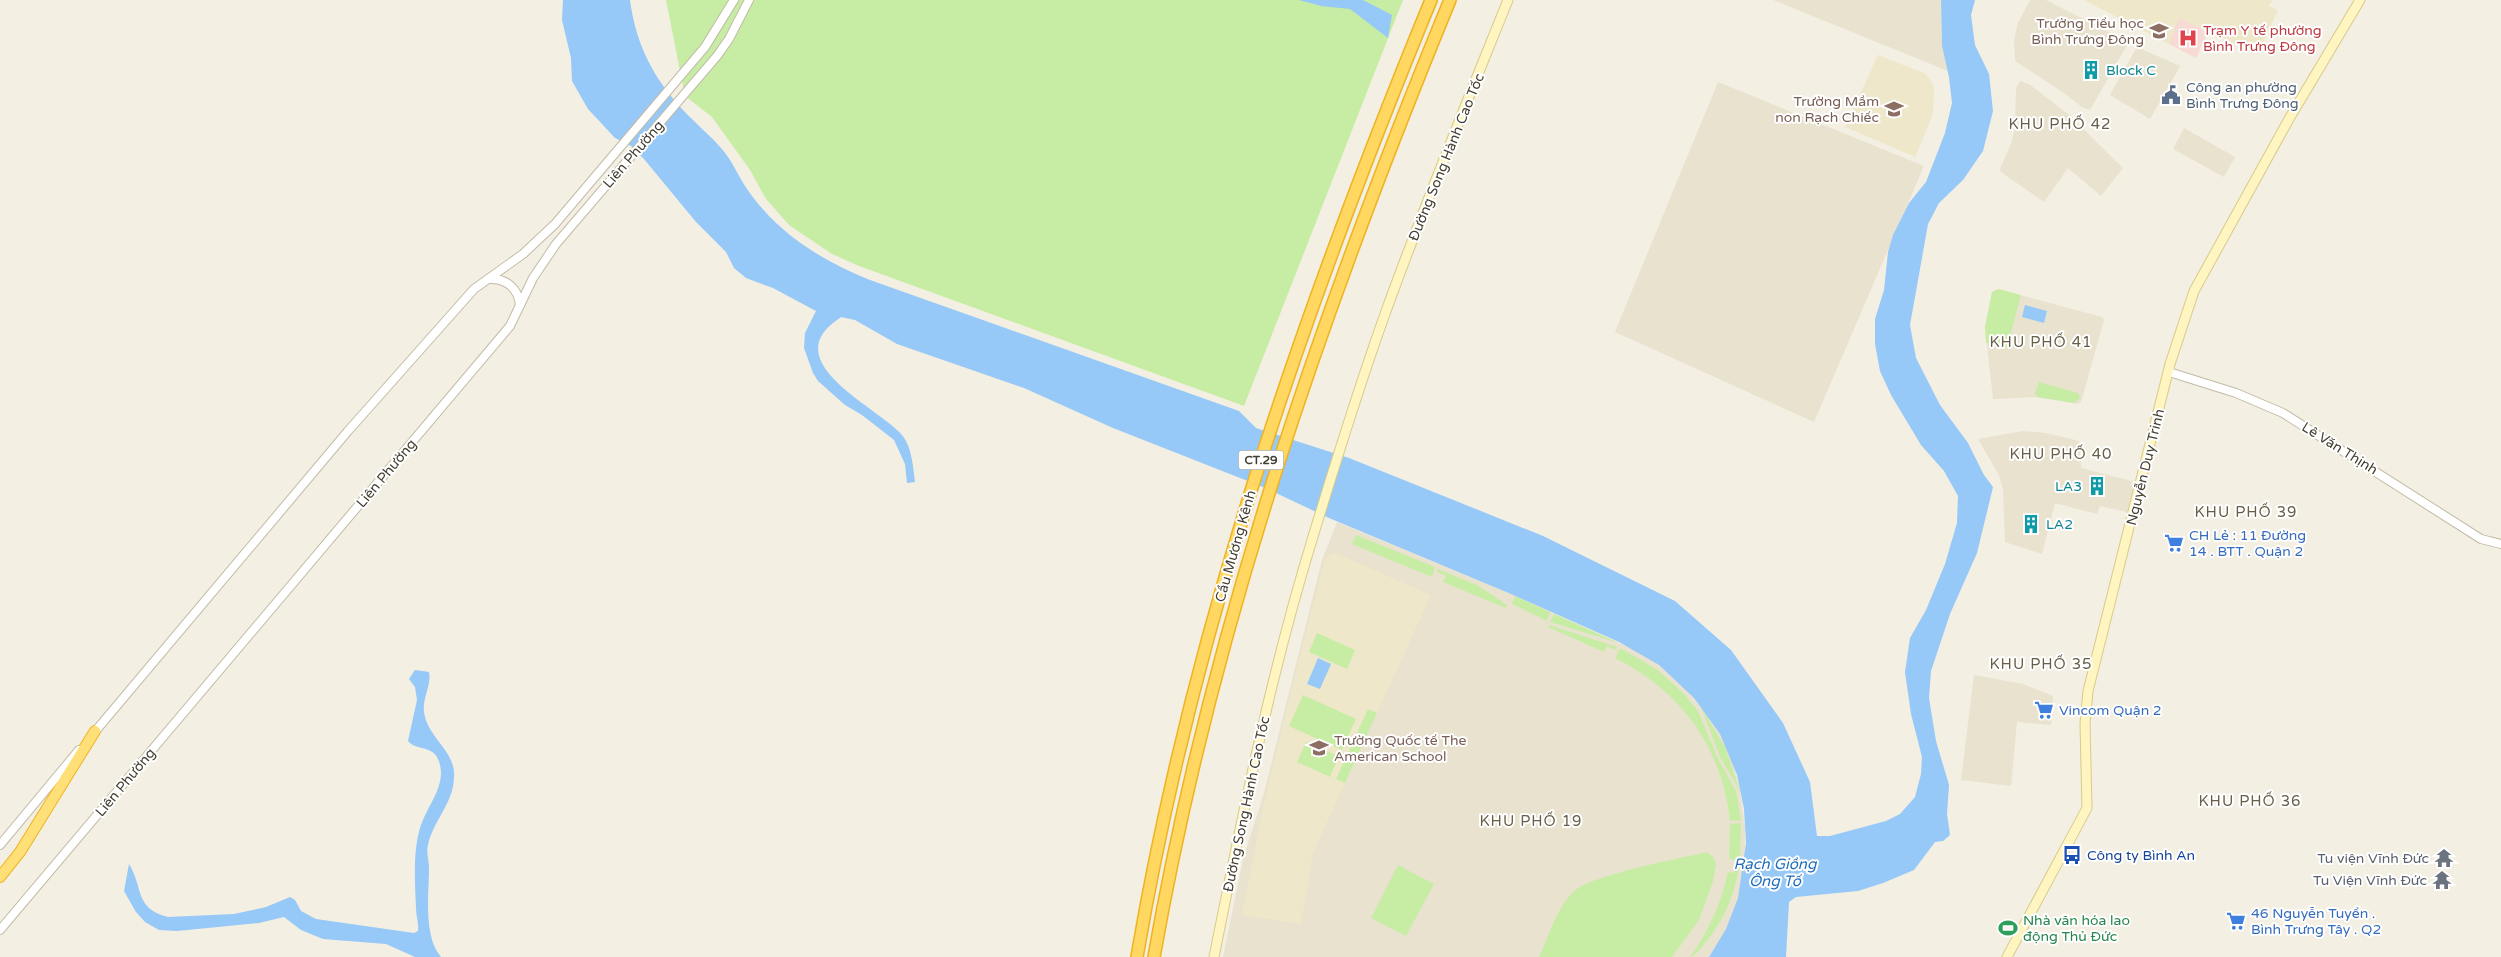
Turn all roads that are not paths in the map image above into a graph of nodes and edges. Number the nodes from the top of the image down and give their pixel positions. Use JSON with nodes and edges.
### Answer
{"nodes":[{"id":1,"x":734,"y":0,"type":"edge"},
{"id":2,"x":749,"y":0,"type":"edge"},
{"id":3,"x":1431,"y":0,"type":"edge"},
{"id":4,"x":1450,"y":0,"type":"edge"},
{"id":5,"x":1508,"y":0,"type":"edge"},
{"id":6,"x":2360,"y":0,"type":"edge"},
{"id":7,"x":485,"y":281,"type":"junction"},
{"id":8,"x":519,"y":310,"type":"junction"},
{"id":9,"x":2169,"y":372,"type":"junction"},
{"id":10,"x":2501,"y":544,"type":"edge"},
{"id":11,"x":95,"y":731,"type":"junction"},
{"id":12,"x":0,"y":845,"type":"edge"},
{"id":13,"x":0,"y":877,"type":"edge"},
{"id":14,"x":0,"y":930,"type":"edge"},
{"id":15,"x":1138,"y":957,"type":"edge"},
{"id":16,"x":1154,"y":957,"type":"edge"},
{"id":17,"x":1214,"y":957,"type":"edge"},
{"id":18,"x":2007,"y":957,"type":"edge"}],
"edges":[{"from":1,"to":7,"type":"street","name":"Liên Phường"},
{"from":2,"to":8,"type":"street","name":"Liên Phường"},
{"from":3,"to":15,"type":"highway","name":"Cầu Mương Kênh","number":"CT.29"},
{"from":4,"to":16,"type":"highway","name":"Cầu Mương Kênh","number":"CT.29"},
{"from":5,"to":17,"type":"main road","name":"Đường Song Hành Cao Tốc"},
{"from":6,"to":9,"type":"main road","name":"Nguyễn Duy Trinh"},
{"from":7,"to":8,"type":"street"},
{"from":7,"to":11,"type":"street","name":"Liên Phường"},
{"from":8,"to":14,"type":"street","name":"Liên Phường"},
{"from":9,"to":10,"type":"street","name":"Lê Văn Thịnh"},
{"from":9,"to":18,"type":"main road","name":"Nguyễn Duy Trinh"},
{"from":11,"to":12,"type":"street","name":"Liên Phường"},
{"from":11,"to":13,"type":"highway"}]}
